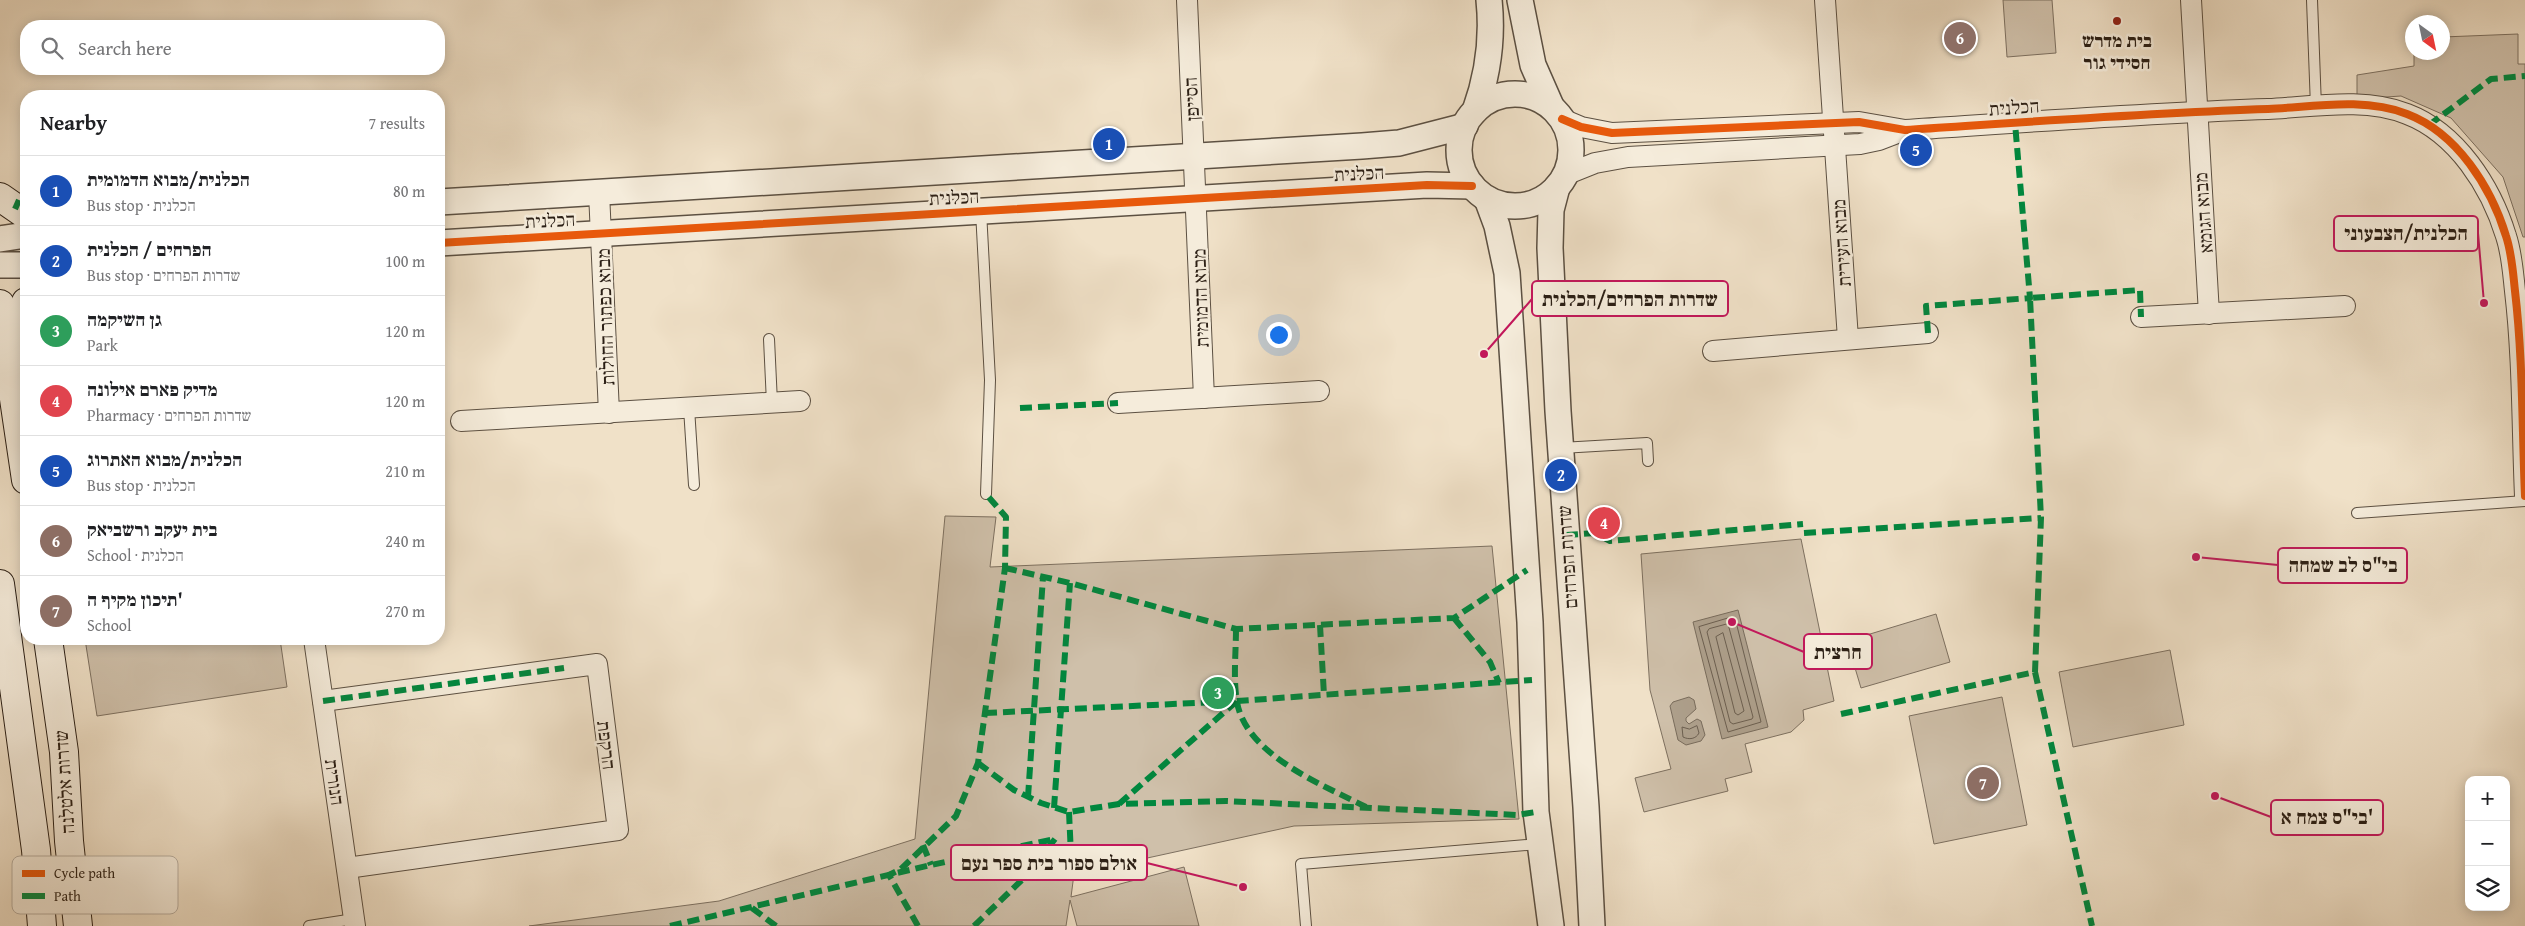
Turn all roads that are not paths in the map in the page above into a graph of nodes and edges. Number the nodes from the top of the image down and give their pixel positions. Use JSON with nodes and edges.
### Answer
{"nodes":[{"id":1,"x":1187,"y":0,"type":"edge"},
{"id":2,"x":1489,"y":0,"type":"edge"},
{"id":3,"x":1520,"y":0,"type":"edge"},
{"id":4,"x":1825,"y":0,"type":"edge"},
{"id":5,"x":2190,"y":0,"type":"edge"},
{"id":6,"x":2312,"y":0,"type":"edge"},
{"id":7,"x":2316,"y":107,"type":"junction"},
{"id":8,"x":2197,"y":112,"type":"junction"},
{"id":9,"x":1557,"y":113,"type":"junction"},
{"id":10,"x":1470,"y":118,"type":"junction"},
{"id":11,"x":1833,"y":124,"type":"junction"},
{"id":12,"x":1905,"y":130,"type":"junction"},
{"id":13,"x":1834,"y":146,"type":"junction"},
{"id":14,"x":1194,"y":158,"type":"junction"},
{"id":15,"x":1561,"y":181,"type":"junction"},
{"id":16,"x":599,"y":192,"type":"junction"},
{"id":17,"x":1480,"y":192,"type":"junction"},
{"id":18,"x":0,"y":197,"type":"edge"},
{"id":19,"x":1196,"y":199,"type":"junction"},
{"id":20,"x":445,"y":202,"type":"edge"},
{"id":21,"x":20,"y":211,"type":"edge"},
{"id":22,"x":981,"y":211,"type":"junction"},
{"id":23,"x":601,"y":234,"type":"junction"},
{"id":24,"x":20,"y":236,"type":"edge"},
{"id":25,"x":0,"y":239,"type":"edge"},
{"id":26,"x":445,"y":243,"type":"edge"},
{"id":27,"x":0,"y":265,"type":"edge"},
{"id":28,"x":20,"y":265,"type":"edge"},
{"id":29,"x":0,"y":304,"type":"edge"},
{"id":30,"x":2344,"y":306,"type":"dead end"},
{"id":31,"x":2209,"y":314,"type":"junction"},
{"id":32,"x":2141,"y":317,"type":"dead end"},
{"id":33,"x":20,"y":321,"type":"edge"},
{"id":34,"x":2522,"y":321,"type":"edge"},
{"id":35,"x":1928,"y":333,"type":"dead end"},
{"id":36,"x":768,"y":339,"type":"dead end"},
{"id":37,"x":1848,"y":339,"type":"junction"},
{"id":38,"x":1713,"y":351,"type":"dead end"},
{"id":39,"x":13,"y":385,"type":"junction"},
{"id":40,"x":1319,"y":390,"type":"dead end"},
{"id":41,"x":1204,"y":398,"type":"junction"},
{"id":42,"x":800,"y":401,"type":"dead end"},
{"id":43,"x":772,"y":403,"type":"junction"},
{"id":44,"x":1118,"y":403,"type":"dead end"},
{"id":45,"x":690,"y":408,"type":"junction"},
{"id":46,"x":609,"y":412,"type":"junction"},
{"id":47,"x":461,"y":421,"type":"dead end"},
{"id":48,"x":20,"y":436,"type":"edge"},
{"id":49,"x":1560,"y":448,"type":"junction"},
{"id":50,"x":1648,"y":461,"type":"dead end"},
{"id":51,"x":694,"y":485,"type":"dead end"},
{"id":52,"x":986,"y":494,"type":"dead end"},
{"id":53,"x":2525,"y":496,"type":"edge"},
{"id":54,"x":2525,"y":500,"type":"edge"},
{"id":55,"x":2357,"y":513,"type":"dead end"},
{"id":56,"x":0,"y":584,"type":"edge"},
{"id":57,"x":49,"y":645,"type":"edge"},
{"id":58,"x":315,"y":645,"type":"edge"},
{"id":59,"x":323,"y":701,"type":"junction"},
{"id":60,"x":1540,"y":844,"type":"junction"},
{"id":61,"x":36,"y":856,"type":"edge"},
{"id":62,"x":71,"y":856,"type":"edge"},
{"id":63,"x":347,"y":868,"type":"junction"},
{"id":64,"x":355,"y":923,"type":"edge"},
{"id":65,"x":309,"y":926,"type":"edge"},
{"id":66,"x":1306,"y":926,"type":"edge"},
{"id":67,"x":1550,"y":926,"type":"edge"},
{"id":68,"x":1592,"y":926,"type":"edge"}],
"edges":[{"from":1,"to":14,"type":"street","name":"הסייפן"},
{"from":2,"to":10,"type":"street"},
{"from":3,"to":9,"type":"street"},
{"from":4,"to":11,"type":"street","name":"מבוא העירית"},
{"from":5,"to":8,"type":"street","name":"מבוא הגומא"},
{"from":6,"to":7,"type":"lane"},
{"from":7,"to":8,"type":"street","name":"הכלנית"},
{"from":7,"to":34,"type":"street","name":"הכלנית"},
{"from":8,"to":12,"type":"street","name":"הכלנית"},
{"from":8,"to":31,"type":"street","name":"מבוא הגומא"},
{"from":9,"to":10,"type":"street"},
{"from":9,"to":11,"type":"street","name":"הכלנית"},
{"from":9,"to":15,"type":"street"},
{"from":10,"to":14,"type":"street","name":"הכלנית"},
{"from":10,"to":17,"type":"street"},
{"from":11,"to":12,"type":"street","name":"הכלנית"},
{"from":11,"to":13,"type":"street","name":"מבוא העירית"},
{"from":12,"to":13,"type":"street","name":"הכלנית"},
{"from":13,"to":15,"type":"street","name":"הכלנית"},
{"from":13,"to":37,"type":"street","name":"מבוא העירית"},
{"from":14,"to":16,"type":"street","name":"הכלנית"},
{"from":14,"to":19,"type":"street","name":"הסייפן"},
{"from":15,"to":17,"type":"street"},
{"from":15,"to":49,"type":"street","name":"שדרות הפרחים"},
{"from":16,"to":20,"type":"street","name":"הכלנית"},
{"from":16,"to":23,"type":"street","name":"מבוא כפתור החולות"},
{"from":17,"to":19,"type":"street","name":"הכלנית"},
{"from":17,"to":60,"type":"street"},
{"from":18,"to":21,"type":"main road"},
{"from":19,"to":22,"type":"street","name":"הכלנית"},
{"from":19,"to":41,"type":"street","name":"מבוא הדמומית"},
{"from":22,"to":23,"type":"street","name":"הכלנית"},
{"from":22,"to":52,"type":"lane"},
{"from":23,"to":26,"type":"street","name":"הכלנית"},
{"from":23,"to":46,"type":"street","name":"מבוא כפתור החולות"},
{"from":24,"to":25,"type":"street"},
{"from":27,"to":28,"type":"street"},
{"from":29,"to":39,"type":"main road"},
{"from":30,"to":31,"type":"street"},
{"from":31,"to":32,"type":"street"},
{"from":33,"to":39,"type":"main road"},
{"from":34,"to":53,"type":"street","name":"הכלנית"},
{"from":35,"to":37,"type":"street"},
{"from":36,"to":43,"type":"lane"},
{"from":37,"to":38,"type":"street"},
{"from":39,"to":48,"type":"main road"},
{"from":40,"to":41,"type":"street"},
{"from":41,"to":44,"type":"street"},
{"from":42,"to":43,"type":"street","name":"מבוא כפתור החולות"},
{"from":43,"to":45,"type":"street","name":"מבוא כפתור החולות"},
{"from":45,"to":46,"type":"street","name":"מבוא כפתור החולות"},
{"from":45,"to":51,"type":"lane"},
{"from":46,"to":47,"type":"street","name":"מבוא כפתור החולות"},
{"from":49,"to":50,"type":"lane"},
{"from":49,"to":68,"type":"street","name":"שדרות הפרחים"},
{"from":54,"to":55,"type":"lane"},
{"from":56,"to":61,"type":"main road","name":"שדרות אלטלנה"},
{"from":57,"to":62,"type":"main road","name":"שדרות אלטלנה"},
{"from":58,"to":59,"type":"street","name":"הנורית"},
{"from":59,"to":63,"type":"street","name":"הנורית"},
{"from":59,"to":63,"type":"street","name":"הרקפת"},
{"from":60,"to":66,"type":"lane"},
{"from":60,"to":67,"type":"street"},
{"from":63,"to":64,"type":"street","name":"הנורית"},
{"from":64,"to":65,"type":"lane"}]}
